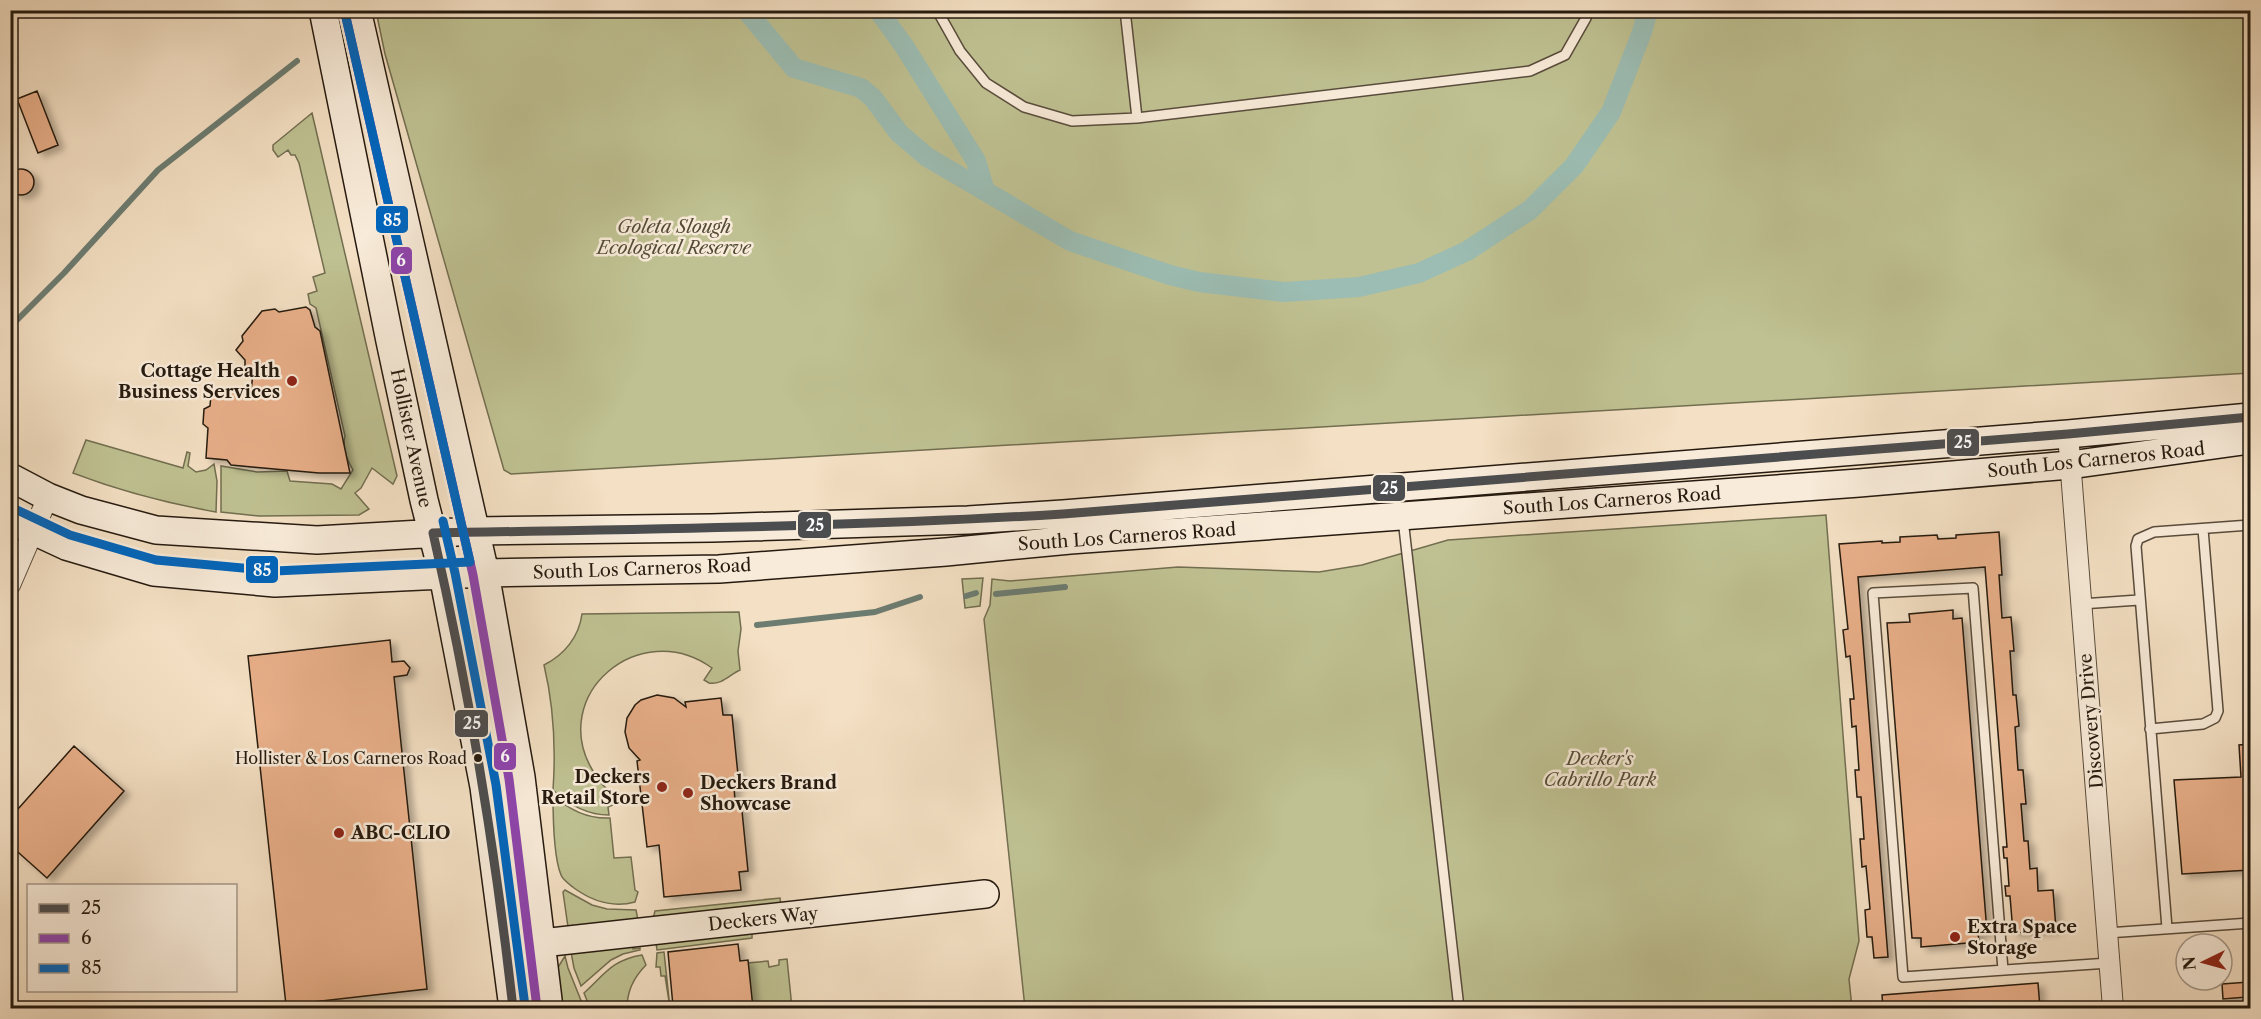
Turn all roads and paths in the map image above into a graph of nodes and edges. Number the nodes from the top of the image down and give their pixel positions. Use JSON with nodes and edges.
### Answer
{"nodes":[{"id":1,"x":323,"y":10,"type":"edge"},
{"id":2,"x":357,"y":10,"type":"edge"},
{"id":3,"x":937,"y":10,"type":"edge"},
{"id":4,"x":1125,"y":10,"type":"edge"},
{"id":5,"x":1588,"y":10,"type":"edge"},
{"id":6,"x":1137,"y":118,"type":"junction"},
{"id":7,"x":2250,"y":417,"type":"edge"},
{"id":8,"x":2068,"y":434,"type":"junction"},
{"id":9,"x":2250,"y":440,"type":"edge"},
{"id":10,"x":2070,"y":465,"type":"junction"},
{"id":11,"x":10,"y":477,"type":"edge"},
{"id":12,"x":48,"y":497,"type":"junction"},
{"id":13,"x":1403,"y":517,"type":"junction"},
{"id":14,"x":22,"y":525,"type":"edge"},
{"id":15,"x":2250,"y":525,"type":"edge"},
{"id":16,"x":2203,"y":529,"type":"junction"},
{"id":17,"x":474,"y":531,"type":"junction"},
{"id":18,"x":433,"y":533,"type":"junction"},
{"id":19,"x":485,"y":573,"type":"junction"},
{"id":20,"x":443,"y":575,"type":"junction"},
{"id":21,"x":10,"y":585,"type":"edge"},
{"id":22,"x":2139,"y":600,"type":"junction"},
{"id":23,"x":2081,"y":604,"type":"junction"},
{"id":24,"x":2150,"y":729,"type":"junction"},
{"id":25,"x":985,"y":894,"type":"dead end"},
{"id":26,"x":2250,"y":923,"type":"edge"},
{"id":27,"x":2167,"y":928,"type":"junction"},
{"id":28,"x":2107,"y":933,"type":"junction"},
{"id":29,"x":542,"y":943,"type":"junction"},
{"id":30,"x":2109,"y":963,"type":"junction"},
{"id":31,"x":2003,"y":970,"type":"junction"},
{"id":32,"x":513,"y":1008,"type":"edge"},
{"id":33,"x":549,"y":1008,"type":"edge"},
{"id":34,"x":1459,"y":1008,"type":"edge"},
{"id":35,"x":2113,"y":1008,"type":"edge"}],
"edges":[{"from":1,"to":18,"type":"main road","name":"Hollister Avenue"},
{"from":2,"to":17,"type":"main road"},
{"from":3,"to":6,"type":"lane"},
{"from":4,"to":6,"type":"lane"},
{"from":5,"to":6,"type":"lane"},
{"from":7,"to":8,"type":"main road","name":"South Los Carneros Road"},
{"from":8,"to":10,"type":"street","name":"Discovery Drive"},
{"from":8,"to":17,"type":"main road","name":"South Los Carneros Road"},
{"from":9,"to":10,"type":"main road","name":"South Los Carneros Road"},
{"from":10,"to":13,"type":"main road","name":"South Los Carneros Road"},
{"from":10,"to":23,"type":"street","name":"Discovery Drive"},
{"from":11,"to":12,"type":"main road","name":"South Los Carneros Road"},
{"from":12,"to":14,"type":"street"},
{"from":12,"to":18,"type":"main road","name":"South Los Carneros Road"},
{"from":13,"to":19,"type":"main road","name":"South Los Carneros Road"},
{"from":13,"to":34,"type":"lane"},
{"from":14,"to":20,"type":"main road","name":"South Los Carneros Road"},
{"from":14,"to":21,"type":"street"},
{"from":15,"to":16,"type":"lane"},
{"from":16,"to":22,"type":"lane"},
{"from":16,"to":24,"type":"lane"},
{"from":17,"to":18,"type":"main road","name":"South Los Carneros Road"},
{"from":17,"to":19,"type":"main road"},
{"from":18,"to":20,"type":"main road","name":"Hollister Avenue"},
{"from":19,"to":20,"type":"main road","name":"South Los Carneros Road"},
{"from":19,"to":29,"type":"main road"},
{"from":20,"to":32,"type":"main road","name":"Hollister Avenue"},
{"from":22,"to":23,"type":"lane"},
{"from":22,"to":24,"type":"lane"},
{"from":23,"to":28,"type":"street","name":"Discovery Drive"},
{"from":24,"to":27,"type":"lane"},
{"from":25,"to":29,"type":"main road","name":"Deckers Way"},
{"from":26,"to":27,"type":"lane"},
{"from":27,"to":28,"type":"lane"},
{"from":28,"to":30,"type":"street","name":"Discovery Drive"},
{"from":29,"to":33,"type":"main road"},
{"from":30,"to":31,"type":"lane"},
{"from":30,"to":35,"type":"street","name":"Discovery Drive"},
{"from":31,"to":31,"type":"lane"}]}
